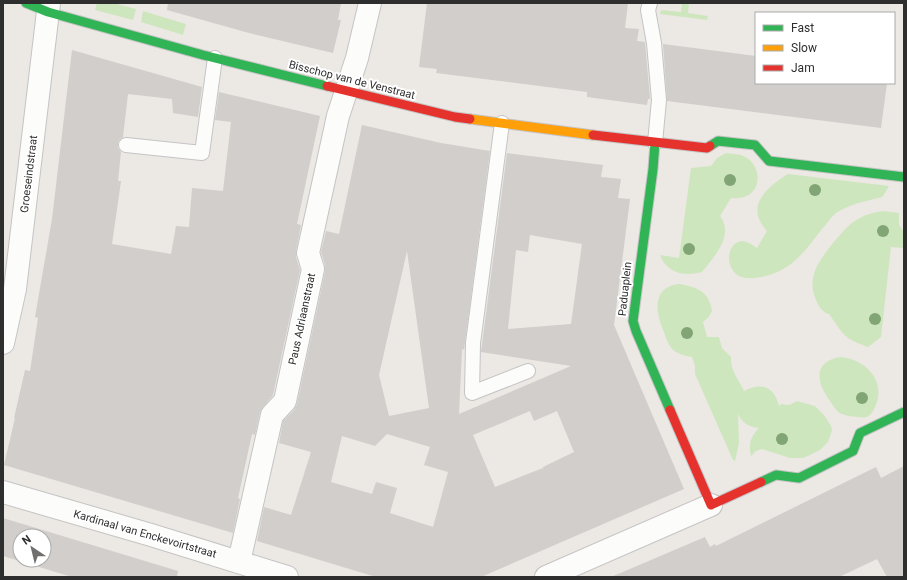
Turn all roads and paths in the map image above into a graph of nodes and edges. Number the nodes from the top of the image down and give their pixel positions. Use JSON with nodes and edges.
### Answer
{"nodes":[{"id":1,"x":26,"y":3,"type":"edge"},
{"id":2,"x":370,"y":3,"type":"edge"},
{"id":3,"x":650,"y":3,"type":"edge"},
{"id":4,"x":48,"y":8,"type":"edge"},
{"id":5,"x":216,"y":58,"type":"junction"},
{"id":6,"x":345,"y":91,"type":"junction"},
{"id":7,"x":502,"y":123,"type":"junction"},
{"id":8,"x":655,"y":143,"type":"junction"},
{"id":9,"x":126,"y":145,"type":"dead end"},
{"id":10,"x":904,"y":177,"type":"edge"},
{"id":11,"x":3,"y":343,"type":"edge"},
{"id":12,"x":528,"y":372,"type":"dead end"},
{"id":13,"x":904,"y":412,"type":"edge"},
{"id":14,"x":3,"y":492,"type":"edge"},
{"id":15,"x":711,"y":505,"type":"junction"},
{"id":16,"x":239,"y":562,"type":"junction"},
{"id":17,"x":287,"y":577,"type":"edge"},
{"id":18,"x":546,"y":577,"type":"edge"}],
"edges":[{"from":1,"to":4,"type":"street","name":"Bisschop van de Venstraat"},
{"from":2,"to":6,"type":"street","name":"Paus Adriaanstraat"},
{"from":3,"to":8,"type":"lane"},
{"from":4,"to":5,"type":"street","name":"Bisschop van de Venstraat"},
{"from":4,"to":11,"type":"street","name":"Groeseindstraat"},
{"from":5,"to":6,"type":"street","name":"Bisschop van de Venstraat"},
{"from":5,"to":9,"type":"lane"},
{"from":6,"to":7,"type":"street","name":"Bisschop van de Venstraat"},
{"from":6,"to":16,"type":"street","name":"Paus Adriaanstraat"},
{"from":7,"to":8,"type":"street","name":"Bisschop van de Venstraat"},
{"from":7,"to":12,"type":"lane"},
{"from":8,"to":10,"type":"street"},
{"from":8,"to":15,"type":"street","name":"Paduaplein"},
{"from":13,"to":15,"type":"street"},
{"from":14,"to":16,"type":"street","name":"Kardinaal van Enckevoirtstraat"},
{"from":15,"to":18,"type":"street"},
{"from":16,"to":17,"type":"street","name":"Kardinaal van Enckevoirtstraat"}]}
